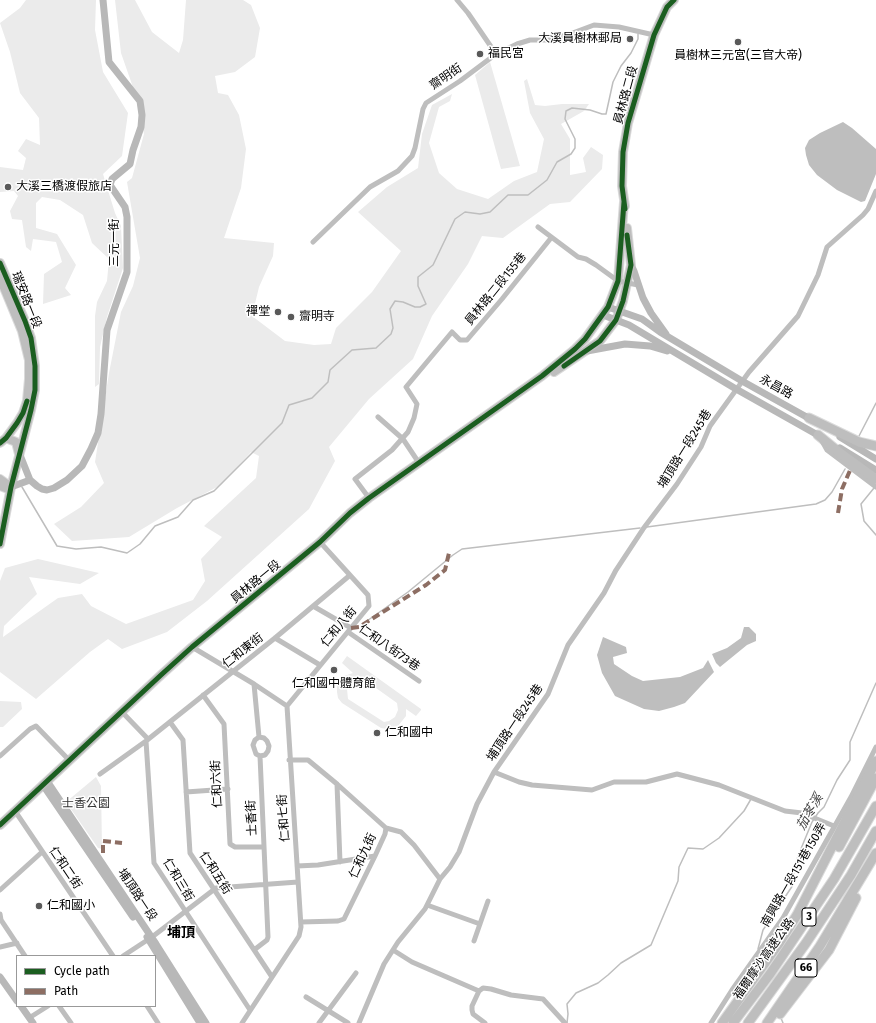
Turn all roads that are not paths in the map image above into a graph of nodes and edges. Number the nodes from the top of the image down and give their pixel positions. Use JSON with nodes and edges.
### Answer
{"nodes":[{"id":1,"x":103,"y":0,"type":"edge"},
{"id":2,"x":456,"y":0,"type":"edge"},
{"id":3,"x":674,"y":0,"type":"edge"},
{"id":4,"x":654,"y":35,"type":"junction"},
{"id":5,"x":496,"y":54,"type":"junction"},
{"id":6,"x":876,"y":191,"type":"edge"},
{"id":7,"x":624,"y":202,"type":"junction"},
{"id":8,"x":538,"y":227,"type":"dead end"},
{"id":9,"x":551,"y":238,"type":"junction"},
{"id":10,"x":313,"y":242,"type":"dead end"},
{"id":11,"x":0,"y":263,"type":"edge"},
{"id":12,"x":631,"y":265,"type":"junction"},
{"id":13,"x":0,"y":278,"type":"edge"},
{"id":14,"x":618,"y":281,"type":"junction"},
{"id":15,"x":627,"y":283,"type":"junction"},
{"id":16,"x":638,"y":285,"type":"junction"},
{"id":17,"x":608,"y":307,"type":"junction"},
{"id":18,"x":619,"y":311,"type":"junction"},
{"id":19,"x":603,"y":315,"type":"junction"},
{"id":20,"x":616,"y":320,"type":"junction"},
{"id":21,"x":666,"y":335,"type":"junction"},
{"id":22,"x":587,"y":351,"type":"junction"},
{"id":23,"x":675,"y":353,"type":"junction"},
{"id":24,"x":542,"y":376,"type":"junction"},
{"id":25,"x":742,"y":381,"type":"junction"},
{"id":26,"x":736,"y":389,"type":"junction"},
{"id":27,"x":378,"y":417,"type":"dead end"},
{"id":28,"x":809,"y":418,"type":"junction"},
{"id":29,"x":818,"y":435,"type":"junction"},
{"id":30,"x":403,"y":439,"type":"junction"},
{"id":31,"x":3,"y":440,"type":"edge"},
{"id":32,"x":876,"y":446,"type":"edge"},
{"id":33,"x":20,"y":455,"type":"junction"},
{"id":34,"x":876,"y":459,"type":"edge"},
{"id":35,"x":419,"y":463,"type":"junction"},
{"id":36,"x":876,"y":470,"type":"edge"},
{"id":37,"x":0,"y":479,"type":"edge"},
{"id":38,"x":876,"y":479,"type":"edge"},
{"id":39,"x":30,"y":480,"type":"junction"},
{"id":40,"x":0,"y":486,"type":"edge"},
{"id":41,"x":11,"y":487,"type":"junction"},
{"id":42,"x":876,"y":488,"type":"edge"},
{"id":43,"x":369,"y":498,"type":"junction"},
{"id":44,"x":320,"y":542,"type":"junction"},
{"id":45,"x":0,"y":544,"type":"edge"},
{"id":46,"x":349,"y":576,"type":"junction"},
{"id":47,"x":313,"y":606,"type":"junction"},
{"id":48,"x":350,"y":630,"type":"junction"},
{"id":49,"x":275,"y":638,"type":"junction"},
{"id":50,"x":192,"y":647,"type":"junction"},
{"id":51,"x":320,"y":665,"type":"junction"},
{"id":52,"x":233,"y":672,"type":"junction"},
{"id":53,"x":419,"y":681,"type":"dead end"},
{"id":54,"x":254,"y":684,"type":"junction"},
{"id":55,"x":204,"y":695,"type":"junction"},
{"id":56,"x":286,"y":706,"type":"junction"},
{"id":57,"x":122,"y":712,"type":"junction"},
{"id":58,"x":170,"y":722,"type":"junction"},
{"id":59,"x":259,"y":736,"type":"junction"},
{"id":60,"x":147,"y":740,"type":"junction"},
{"id":61,"x":876,"y":746,"type":"edge"},
{"id":62,"x":0,"y":756,"type":"edge"},
{"id":63,"x":260,"y":756,"type":"junction"},
{"id":64,"x":69,"y":760,"type":"junction"},
{"id":65,"x":289,"y":760,"type":"junction"},
{"id":66,"x":876,"y":761,"type":"edge"},
{"id":67,"x":494,"y":772,"type":"junction"},
{"id":68,"x":100,"y":774,"type":"dead end"},
{"id":69,"x":876,"y":778,"type":"edge"},
{"id":70,"x":45,"y":783,"type":"junction"},
{"id":71,"x":338,"y":784,"type":"junction"},
{"id":72,"x":228,"y":790,"type":"junction"},
{"id":73,"x":186,"y":792,"type":"junction"},
{"id":74,"x":876,"y":806,"type":"edge"},
{"id":75,"x":15,"y":811,"type":"junction"},
{"id":76,"x":0,"y":825,"type":"edge"},
{"id":77,"x":834,"y":826,"type":"junction"},
{"id":78,"x":386,"y":828,"type":"junction"},
{"id":79,"x":876,"y":831,"type":"edge"},
{"id":80,"x":264,"y":846,"type":"junction"},
{"id":81,"x":42,"y":852,"type":"junction"},
{"id":82,"x":876,"y":853,"type":"edge"},
{"id":83,"x":375,"y":856,"type":"junction"},
{"id":84,"x":340,"y":862,"type":"junction"},
{"id":85,"x":876,"y":862,"type":"edge"},
{"id":86,"x":297,"y":866,"type":"junction"},
{"id":87,"x":440,"y":880,"type":"junction"},
{"id":88,"x":298,"y":882,"type":"junction"},
{"id":89,"x":265,"y":884,"type":"junction"},
{"id":90,"x":213,"y":889,"type":"junction"},
{"id":91,"x":0,"y":890,"type":"edge"},
{"id":92,"x":488,"y":901,"type":"dead end"},
{"id":93,"x":427,"y":905,"type":"junction"},
{"id":94,"x":184,"y":911,"type":"junction"},
{"id":95,"x":0,"y":914,"type":"edge"},
{"id":96,"x":797,"y":915,"type":"junction"},
{"id":97,"x":301,"y":922,"type":"junction"},
{"id":98,"x":480,"y":924,"type":"junction"},
{"id":99,"x":150,"y":938,"type":"junction"},
{"id":100,"x":474,"y":941,"type":"dead end"},
{"id":101,"x":16,"y":943,"type":"junction"},
{"id":102,"x":0,"y":947,"type":"edge"},
{"id":103,"x":254,"y":950,"type":"junction"},
{"id":104,"x":393,"y":950,"type":"junction"},
{"id":105,"x":24,"y":955,"type":"edge"},
{"id":106,"x":112,"y":955,"type":"edge"},
{"id":107,"x":124,"y":955,"type":"edge"},
{"id":108,"x":356,"y":973,"type":"dead end"},
{"id":109,"x":0,"y":977,"type":"edge"},
{"id":110,"x":272,"y":978,"type":"junction"},
{"id":111,"x":479,"y":991,"type":"junction"},
{"id":112,"x":306,"y":997,"type":"dead end"},
{"id":113,"x":16,"y":1000,"type":"edge"},
{"id":114,"x":22,"y":1007,"type":"edge"},
{"id":115,"x":47,"y":1007,"type":"edge"},
{"id":116,"x":60,"y":1007,"type":"edge"},
{"id":117,"x":147,"y":1007,"type":"edge"},
{"id":118,"x":250,"y":1010,"type":"junction"},
{"id":119,"x":327,"y":1010,"type":"junction"},
{"id":120,"x":31,"y":1021,"type":"edge"},
{"id":121,"x":71,"y":1023,"type":"edge"},
{"id":122,"x":158,"y":1023,"type":"edge"},
{"id":123,"x":200,"y":1023,"type":"edge"},
{"id":124,"x":206,"y":1023,"type":"edge"},
{"id":125,"x":242,"y":1023,"type":"edge"},
{"id":126,"x":319,"y":1023,"type":"edge"},
{"id":127,"x":348,"y":1023,"type":"edge"},
{"id":128,"x":359,"y":1023,"type":"edge"},
{"id":129,"x":485,"y":1023,"type":"edge"},
{"id":130,"x":565,"y":1023,"type":"edge"},
{"id":131,"x":711,"y":1023,"type":"edge"},
{"id":132,"x":722,"y":1023,"type":"edge"},
{"id":133,"x":733,"y":1023,"type":"edge"},
{"id":134,"x":748,"y":1023,"type":"edge"},
{"id":135,"x":767,"y":1023,"type":"edge"},
{"id":136,"x":773,"y":1023,"type":"edge"}],
"edges":[{"from":1,"to":39,"type":"street","name":"三元一街"},
{"from":2,"to":5,"type":"street"},
{"from":3,"to":4,"type":"main road","name":"員林路二段"},
{"from":4,"to":5,"type":"street","name":"齋明街"},
{"from":4,"to":7,"type":"main road","name":"員林路二段"},
{"from":5,"to":10,"type":"street","name":"齋明街"},
{"from":6,"to":25,"type":"street","name":"埔頂路一段245巷"},
{"from":7,"to":12,"type":"main road","name":"員林路二段"},
{"from":7,"to":14,"type":"main road","name":"員林路二段"},
{"from":8,"to":9,"type":"street"},
{"from":9,"to":14,"type":"street"},
{"from":9,"to":30,"type":"street","name":"員林路二段155巷"},
{"from":11,"to":33,"type":"main road","name":"瑞安路一段"},
{"from":12,"to":15,"type":"main road","name":"員林路二段"},
{"from":12,"to":16,"type":"street"},
{"from":13,"to":31,"type":"main road","name":"瑞安路一段"},
{"from":14,"to":15,"type":"street"},
{"from":14,"to":17,"type":"main road","name":"員林路二段"},
{"from":15,"to":16,"type":"street"},
{"from":15,"to":18,"type":"main road","name":"員林路二段"},
{"from":16,"to":21,"type":"street"},
{"from":17,"to":18,"type":"street","name":"永昌路"},
{"from":17,"to":19,"type":"main road","name":"員林路二段"},
{"from":18,"to":20,"type":"main road","name":"員林路一段"},
{"from":18,"to":21,"type":"street","name":"永昌路"},
{"from":19,"to":20,"type":"street"},
{"from":19,"to":24,"type":"main road","name":"員林路一段"},
{"from":20,"to":22,"type":"main road","name":"員林路一段"},
{"from":20,"to":23,"type":"street"},
{"from":21,"to":25,"type":"street","name":"永昌路"},
{"from":22,"to":23,"type":"street"},
{"from":22,"to":24,"type":"main road","name":"員林路一段"},
{"from":23,"to":26,"type":"street","name":"永昌路"},
{"from":24,"to":35,"type":"main road","name":"員林路一段"},
{"from":25,"to":26,"type":"street","name":"埔頂路一段245巷"},
{"from":25,"to":28,"type":"street","name":"永昌路"},
{"from":26,"to":29,"type":"street","name":"永昌路"},
{"from":26,"to":67,"type":"street","name":"埔頂路一段245巷"},
{"from":27,"to":30,"type":"street"},
{"from":28,"to":32,"type":"highway"},
{"from":28,"to":34,"type":"street","name":"永昌路"},
{"from":29,"to":36,"type":"street","name":"永昌路"},
{"from":29,"to":38,"type":"highway"},
{"from":29,"to":42,"type":"street"},
{"from":30,"to":35,"type":"street"},
{"from":30,"to":43,"type":"street"},
{"from":31,"to":33,"type":"main road"},
{"from":33,"to":39,"type":"street"},
{"from":33,"to":41,"type":"main road","name":"瑞安路一段"},
{"from":35,"to":43,"type":"main road","name":"員林路一段"},
{"from":37,"to":41,"type":"main road"},
{"from":39,"to":41,"type":"street"},
{"from":40,"to":41,"type":"main road"},
{"from":41,"to":45,"type":"main road","name":"瑞安路一段"},
{"from":43,"to":44,"type":"main road","name":"員林路一段"},
{"from":44,"to":46,"type":"street","name":"仁和八街"},
{"from":44,"to":50,"type":"main road","name":"員林路一段"},
{"from":46,"to":47,"type":"street","name":"仁和東街"},
{"from":46,"to":48,"type":"street","name":"仁和八街"},
{"from":47,"to":48,"type":"street","name":"仁和八街73巷"},
{"from":47,"to":49,"type":"street","name":"仁和東街"},
{"from":48,"to":51,"type":"street","name":"仁和八街"},
{"from":48,"to":53,"type":"street","name":"仁和八街73巷"},
{"from":49,"to":51,"type":"street"},
{"from":49,"to":52,"type":"street","name":"仁和東街"},
{"from":50,"to":52,"type":"street"},
{"from":50,"to":57,"type":"main road","name":"員林路一段"},
{"from":51,"to":56,"type":"street","name":"仁和八街"},
{"from":52,"to":54,"type":"street"},
{"from":52,"to":55,"type":"street","name":"仁和東街"},
{"from":54,"to":56,"type":"street"},
{"from":54,"to":59,"type":"street","name":"士香街"},
{"from":55,"to":58,"type":"street","name":"仁和東街"},
{"from":55,"to":72,"type":"street","name":"仁和六街"},
{"from":56,"to":65,"type":"street","name":"仁和七街"},
{"from":57,"to":60,"type":"street"},
{"from":57,"to":64,"type":"main road","name":"員林路一段"},
{"from":58,"to":60,"type":"street","name":"仁和東街"},
{"from":58,"to":73,"type":"street","name":"仁和五街"},
{"from":59,"to":63,"type":"street","name":"士香街"},
{"from":59,"to":63,"type":"street"},
{"from":60,"to":68,"type":"street","name":"仁和東街"},
{"from":60,"to":94,"type":"street","name":"仁和三街"},
{"from":61,"to":77,"type":"street","name":"南興路一段151巷150弄"},
{"from":62,"to":64,"type":"street"},
{"from":63,"to":80,"type":"street","name":"士香街"},
{"from":64,"to":70,"type":"main road","name":"員林路一段"},
{"from":65,"to":71,"type":"street","name":"仁和九街"},
{"from":65,"to":86,"type":"street","name":"仁和七街"},
{"from":66,"to":96,"type":"highway"},
{"from":67,"to":77,"type":"street"},
{"from":67,"to":87,"type":"street","name":"埔頂路一段245巷"},
{"from":69,"to":96,"type":"highway"},
{"from":70,"to":75,"type":"main road","name":"員林路一段"},
{"from":70,"to":99,"type":"street","name":"埔頂路一段"},
{"from":71,"to":78,"type":"street","name":"仁和九街"},
{"from":71,"to":84,"type":"street"},
{"from":72,"to":73,"type":"street"},
{"from":72,"to":80,"type":"street","name":"仁和六街"},
{"from":73,"to":90,"type":"street","name":"仁和五街"},
{"from":74,"to":133,"type":"highway","name":"福爾摩沙高速公路","number":"3"},
{"from":75,"to":76,"type":"main road","name":"員林路一段"},
{"from":75,"to":81,"type":"street","name":"仁和二街"},
{"from":77,"to":131,"type":"street","name":"南興路一段151巷150弄"},
{"from":78,"to":83,"type":"street","name":"仁和九街"},
{"from":78,"to":87,"type":"street"},
{"from":79,"to":134,"type":"highway","name":"福爾摩沙高速公路","number":"3"},
{"from":80,"to":89,"type":"street","name":"士香街"},
{"from":81,"to":91,"type":"street"},
{"from":81,"to":106,"type":"street","name":"仁和二街"},
{"from":82,"to":135,"type":"highway","number":"66"},
{"from":83,"to":84,"type":"street"},
{"from":83,"to":97,"type":"street","name":"仁和九街"},
{"from":84,"to":86,"type":"street"},
{"from":85,"to":136,"type":"highway"},
{"from":86,"to":88,"type":"street","name":"仁和七街"},
{"from":87,"to":93,"type":"street","name":"埔頂路一段245巷"},
{"from":88,"to":89,"type":"street"},
{"from":88,"to":97,"type":"street","name":"仁和七街"},
{"from":89,"to":90,"type":"street"},
{"from":89,"to":103,"type":"street","name":"士香街"},
{"from":90,"to":94,"type":"street"},
{"from":90,"to":103,"type":"street","name":"仁和五街"},
{"from":92,"to":98,"type":"street"},
{"from":93,"to":98,"type":"street"},
{"from":93,"to":104,"type":"street","name":"埔頂路一段245巷"},
{"from":94,"to":99,"type":"street"},
{"from":94,"to":118,"type":"street","name":"仁和三街"},
{"from":95,"to":101,"type":"street"},
{"from":96,"to":132,"type":"highway"},
{"from":97,"to":110,"type":"street","name":"仁和七街"},
{"from":98,"to":100,"type":"street"},
{"from":99,"to":107,"type":"street"},
{"from":99,"to":123,"type":"street","name":"埔頂路一段"},
{"from":99,"to":124,"type":"street","name":"埔頂路一段"},
{"from":101,"to":102,"type":"street"},
{"from":101,"to":105,"type":"street"},
{"from":103,"to":110,"type":"street","name":"仁和五街"},
{"from":104,"to":111,"type":"street"},
{"from":104,"to":128,"type":"street","name":"埔頂路一段245巷"},
{"from":108,"to":119,"type":"street"},
{"from":109,"to":113,"type":"street"},
{"from":110,"to":118,"type":"street","name":"仁和七街"},
{"from":111,"to":129,"type":"street"},
{"from":111,"to":130,"type":"street"},
{"from":112,"to":119,"type":"street"},
{"from":114,"to":120,"type":"street"},
{"from":115,"to":120,"type":"street"},
{"from":116,"to":121,"type":"street"},
{"from":117,"to":122,"type":"street"},
{"from":118,"to":125,"type":"street","name":"仁和七街"},
{"from":119,"to":126,"type":"street"},
{"from":119,"to":127,"type":"street"}]}
